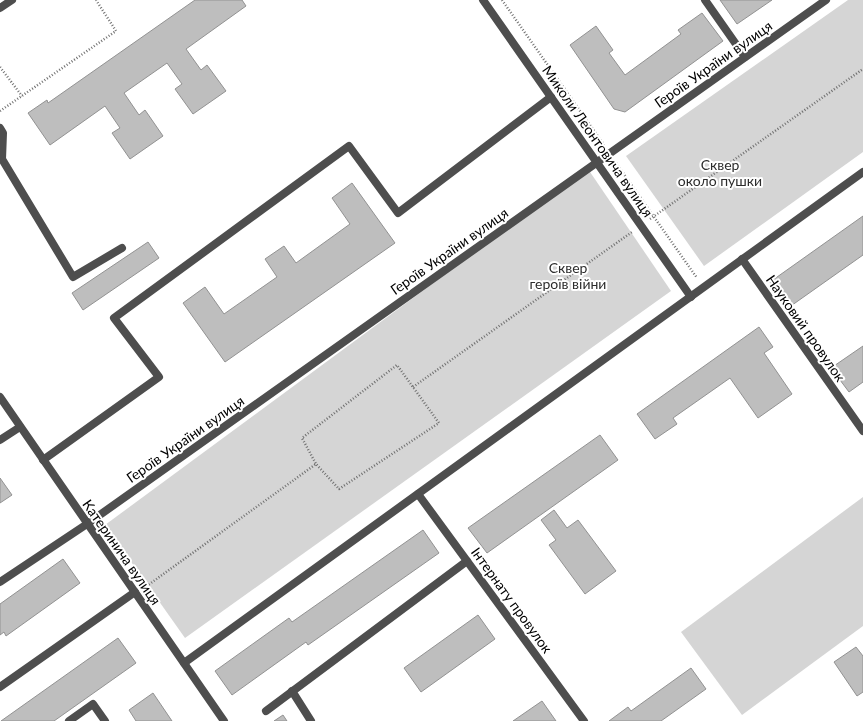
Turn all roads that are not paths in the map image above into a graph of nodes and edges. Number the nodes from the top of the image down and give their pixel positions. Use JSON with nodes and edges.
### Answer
{"nodes":[{"id":1,"x":12,"y":0,"type":"edge"},
{"id":2,"x":483,"y":0,"type":"edge"},
{"id":3,"x":705,"y":0,"type":"edge"},
{"id":4,"x":826,"y":0,"type":"edge"},
{"id":5,"x":0,"y":8,"type":"edge"},
{"id":6,"x":745,"y":57,"type":"junction"},
{"id":7,"x":551,"y":97,"type":"junction"},
{"id":8,"x":0,"y":128,"type":"edge"},
{"id":9,"x":597,"y":162,"type":"junction"},
{"id":10,"x":863,"y":172,"type":"edge"},
{"id":11,"x":122,"y":248,"type":"dead end"},
{"id":12,"x":742,"y":260,"type":"junction"},
{"id":13,"x":691,"y":297,"type":"junction"},
{"id":14,"x":0,"y":397,"type":"edge"},
{"id":15,"x":20,"y":427,"type":"junction"},
{"id":16,"x":863,"y":432,"type":"edge"},
{"id":17,"x":0,"y":440,"type":"edge"},
{"id":18,"x":43,"y":460,"type":"junction"},
{"id":19,"x":418,"y":494,"type":"junction"},
{"id":20,"x":87,"y":524,"type":"junction"},
{"id":21,"x":467,"y":561,"type":"junction"},
{"id":22,"x":0,"y":582,"type":"edge"},
{"id":23,"x":135,"y":593,"type":"junction"},
{"id":24,"x":184,"y":663,"type":"junction"},
{"id":25,"x":0,"y":687,"type":"edge"},
{"id":26,"x":292,"y":691,"type":"junction"},
{"id":27,"x":266,"y":711,"type":"dead end"},
{"id":28,"x":69,"y":721,"type":"edge"},
{"id":29,"x":106,"y":721,"type":"edge"},
{"id":30,"x":224,"y":721,"type":"edge"},
{"id":31,"x":311,"y":721,"type":"edge"},
{"id":32,"x":584,"y":721,"type":"edge"}],
"edges":[{"from":1,"to":5,"type":"street"},
{"from":2,"to":7,"type":"street","name":"Миколи Леонтовича вулиця"},
{"from":3,"to":6,"type":"street"},
{"from":4,"to":6,"type":"street","name":"Героїв України вулиця"},
{"from":6,"to":9,"type":"street","name":"Героїв України вулиця"},
{"from":7,"to":9,"type":"street","name":"Миколи Леонтовича вулиця"},
{"from":7,"to":18,"type":"street"},
{"from":8,"to":11,"type":"street"},
{"from":9,"to":13,"type":"street","name":"Миколи Леонтовича вулиця"},
{"from":9,"to":20,"type":"street","name":"Героїв України вулиця"},
{"from":10,"to":12,"type":"street"},
{"from":12,"to":13,"type":"street"},
{"from":12,"to":16,"type":"street","name":"Науковий провулок"},
{"from":13,"to":19,"type":"street"},
{"from":14,"to":15,"type":"street","name":"Катеринича вулиця"},
{"from":15,"to":17,"type":"street"},
{"from":15,"to":18,"type":"street","name":"Катеринича вулиця"},
{"from":18,"to":20,"type":"street","name":"Катеринича вулиця"},
{"from":19,"to":21,"type":"street","name":"Інтернату провулок"},
{"from":19,"to":24,"type":"street"},
{"from":20,"to":22,"type":"street","name":"Героїв України вулиця"},
{"from":20,"to":23,"type":"street","name":"Катеринича вулиця"},
{"from":21,"to":26,"type":"street"},
{"from":21,"to":32,"type":"street","name":"Інтернату провулок"},
{"from":23,"to":24,"type":"street","name":"Катеринича вулиця"},
{"from":23,"to":25,"type":"street"},
{"from":24,"to":30,"type":"street","name":"Катеринича вулиця"},
{"from":26,"to":27,"type":"street"},
{"from":26,"to":31,"type":"street"},
{"from":28,"to":29,"type":"street"}]}
